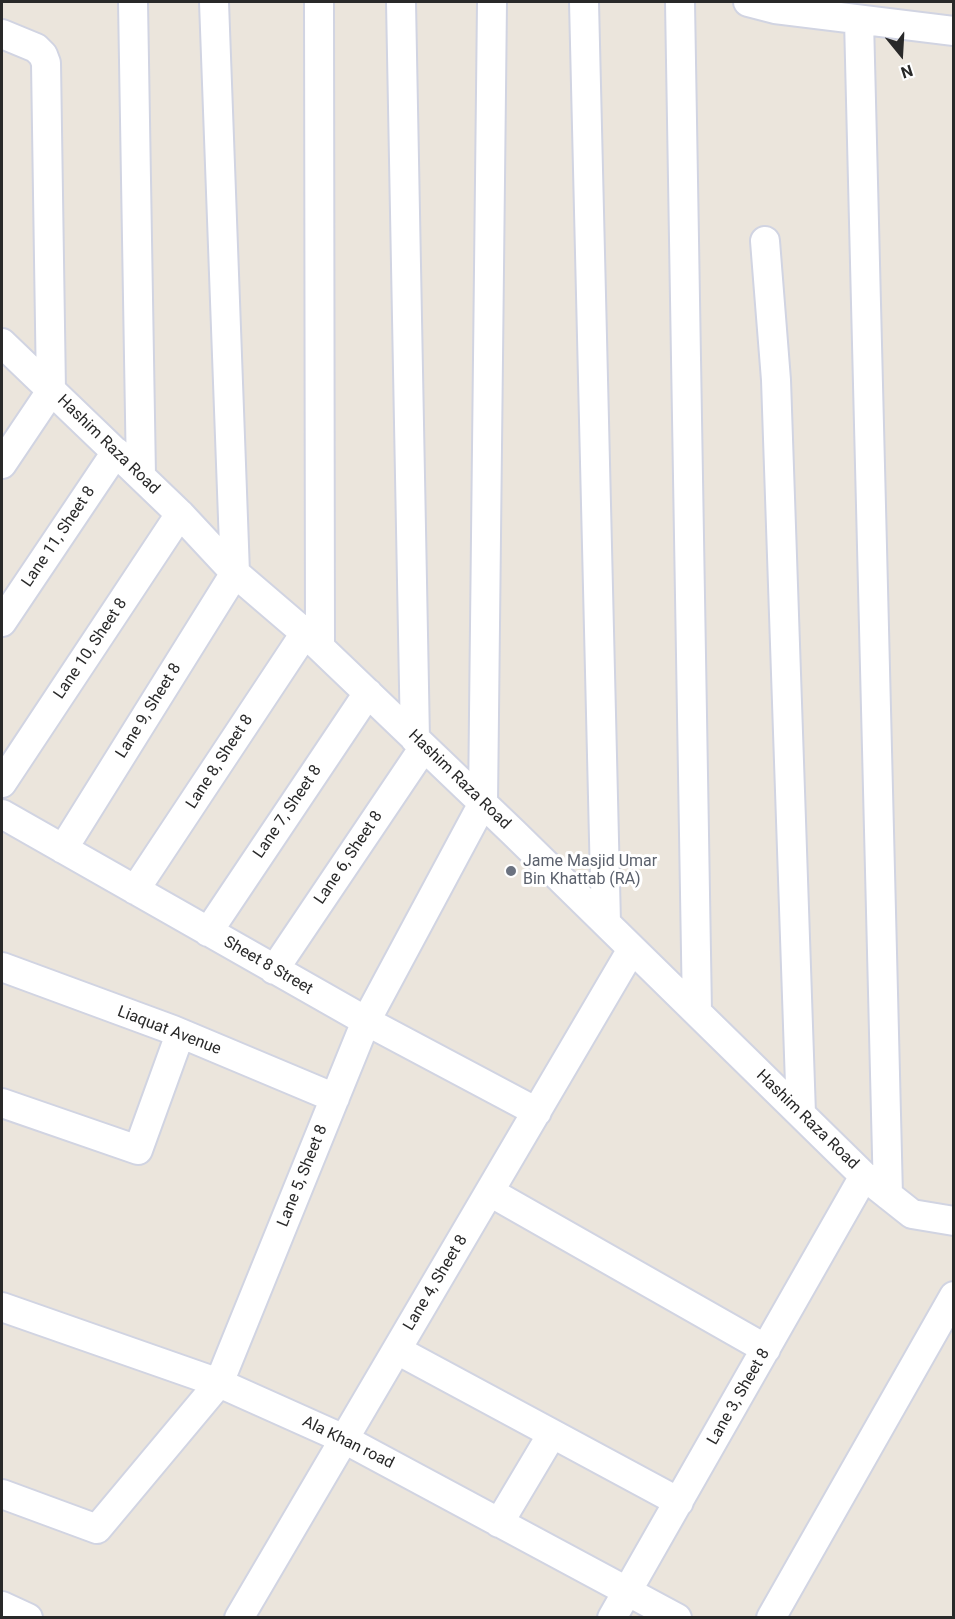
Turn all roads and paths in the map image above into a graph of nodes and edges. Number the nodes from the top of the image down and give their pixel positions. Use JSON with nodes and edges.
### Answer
{"nodes":[{"id":1,"x":133,"y":2,"type":"edge"},
{"id":2,"x":214,"y":2,"type":"edge"},
{"id":3,"x":319,"y":2,"type":"edge"},
{"id":4,"x":401,"y":2,"type":"edge"},
{"id":5,"x":492,"y":2,"type":"edge"},
{"id":6,"x":584,"y":2,"type":"edge"},
{"id":7,"x":680,"y":2,"type":"edge"},
{"id":8,"x":748,"y":2,"type":"edge"},
{"id":9,"x":859,"y":20,"type":"junction"},
{"id":10,"x":954,"y":31,"type":"edge"},
{"id":11,"x":2,"y":34,"type":"edge"},
{"id":12,"x":765,"y":241,"type":"dead end"},
{"id":13,"x":2,"y":343,"type":"edge"},
{"id":14,"x":51,"y":391,"type":"junction"},
{"id":15,"x":116,"y":452,"type":"junction"},
{"id":16,"x":2,"y":464,"type":"edge"},
{"id":17,"x":141,"y":476,"type":"junction"},
{"id":18,"x":180,"y":514,"type":"junction"},
{"id":19,"x":235,"y":573,"type":"junction"},
{"id":20,"x":2,"y":622,"type":"edge"},
{"id":21,"x":312,"y":640,"type":"junction"},
{"id":22,"x":368,"y":693,"type":"junction"},
{"id":23,"x":420,"y":743,"type":"junction"},
{"id":24,"x":2,"y":783,"type":"edge"},
{"id":25,"x":483,"y":803,"type":"junction"},
{"id":26,"x":2,"y":814,"type":"edge"},
{"id":27,"x":63,"y":849,"type":"junction"},
{"id":28,"x":135,"y":890,"type":"junction"},
{"id":29,"x":606,"y":923,"type":"junction"},
{"id":30,"x":208,"y":932,"type":"junction"},
{"id":31,"x":632,"y":949,"type":"junction"},
{"id":32,"x":2,"y":968,"type":"edge"},
{"id":33,"x":274,"y":970,"type":"junction"},
{"id":34,"x":697,"y":1012,"type":"junction"},
{"id":35,"x":366,"y":1021,"type":"junction"},
{"id":36,"x":180,"y":1034,"type":"junction"},
{"id":37,"x":335,"y":1098,"type":"junction"},
{"id":38,"x":2,"y":1103,"type":"edge"},
{"id":39,"x":537,"y":1112,"type":"junction"},
{"id":40,"x":801,"y":1114,"type":"junction"},
{"id":41,"x":864,"y":1176,"type":"junction"},
{"id":42,"x":490,"y":1192,"type":"junction"},
{"id":43,"x":888,"y":1195,"type":"junction"},
{"id":44,"x":954,"y":1221,"type":"edge"},
{"id":45,"x":954,"y":1296,"type":"edge"},
{"id":46,"x":2,"y":1307,"type":"edge"},
{"id":47,"x":766,"y":1349,"type":"junction"},
{"id":48,"x":397,"y":1350,"type":"junction"},
{"id":49,"x":219,"y":1383,"type":"junction"},
{"id":50,"x":552,"y":1434,"type":"junction"},
{"id":51,"x":344,"y":1439,"type":"junction"},
{"id":52,"x":2,"y":1494,"type":"edge"},
{"id":53,"x":679,"y":1502,"type":"junction"},
{"id":54,"x":499,"y":1523,"type":"junction"},
{"id":55,"x":628,"y":1592,"type":"junction"},
{"id":56,"x":2,"y":1605,"type":"edge"},
{"id":57,"x":28,"y":1617,"type":"edge"},
{"id":58,"x":239,"y":1617,"type":"edge"},
{"id":59,"x":612,"y":1617,"type":"edge"},
{"id":60,"x":677,"y":1617,"type":"edge"},
{"id":61,"x":771,"y":1617,"type":"edge"}],
"edges":[{"from":1,"to":17,"type":"street"},
{"from":2,"to":19,"type":"street"},
{"from":3,"to":21,"type":"street"},
{"from":4,"to":23,"type":"street"},
{"from":5,"to":25,"type":"street"},
{"from":6,"to":29,"type":"street"},
{"from":7,"to":34,"type":"street"},
{"from":8,"to":9,"type":"street"},
{"from":9,"to":10,"type":"street"},
{"from":9,"to":43,"type":"street"},
{"from":11,"to":14,"type":"street"},
{"from":12,"to":40,"type":"street"},
{"from":13,"to":14,"type":"street","name":"Hashim Raza Road"},
{"from":14,"to":15,"type":"street","name":"Hashim Raza Road"},
{"from":14,"to":16,"type":"street"},
{"from":15,"to":17,"type":"street","name":"Hashim Raza Road"},
{"from":15,"to":20,"type":"street","name":"Lane 11, Sheet 8"},
{"from":17,"to":18,"type":"street","name":"Hashim Raza Road"},
{"from":18,"to":19,"type":"street","name":"Hashim Raza Road"},
{"from":18,"to":24,"type":"street","name":"Lane 10, Sheet 8"},
{"from":19,"to":21,"type":"street","name":"Hashim Raza Road"},
{"from":19,"to":27,"type":"street","name":"Lane 9, Sheet 8"},
{"from":21,"to":22,"type":"street","name":"Hashim Raza Road"},
{"from":21,"to":28,"type":"street","name":"Lane 8, Sheet 8"},
{"from":22,"to":23,"type":"street","name":"Hashim Raza Road"},
{"from":22,"to":30,"type":"street","name":"Lane 7, Sheet 8"},
{"from":23,"to":25,"type":"street","name":"Hashim Raza Road"},
{"from":23,"to":33,"type":"street","name":"Lane 6, Sheet 8"},
{"from":25,"to":29,"type":"street","name":"Hashim Raza Road"},
{"from":25,"to":35,"type":"street","name":"Lane 5, Sheet 8"},
{"from":26,"to":27,"type":"street","name":"Sheet 8 Street"},
{"from":27,"to":28,"type":"street","name":"Sheet 8 Street"},
{"from":28,"to":30,"type":"street","name":"Sheet 8 Street"},
{"from":29,"to":31,"type":"street","name":"Hashim Raza Road"},
{"from":30,"to":33,"type":"street","name":"Sheet 8 Street"},
{"from":31,"to":34,"type":"street","name":"Hashim Raza Road"},
{"from":31,"to":39,"type":"street","name":"Lane 4, Sheet 8"},
{"from":32,"to":36,"type":"street","name":"Liaquat Avenue"},
{"from":33,"to":35,"type":"street","name":"Sheet 8 Street"},
{"from":34,"to":40,"type":"street","name":"Hashim Raza Road"},
{"from":35,"to":37,"type":"street","name":"Lane 5, Sheet 8"},
{"from":35,"to":39,"type":"street","name":"Sheet 8 Street"},
{"from":36,"to":37,"type":"street","name":"Liaquat Avenue"},
{"from":36,"to":38,"type":"street"},
{"from":37,"to":49,"type":"street","name":"Lane 5, Sheet 8"},
{"from":39,"to":42,"type":"street","name":"Lane 4, Sheet 8"},
{"from":40,"to":41,"type":"street","name":"Hashim Raza Road"},
{"from":41,"to":43,"type":"street","name":"Hashim Raza Road"},
{"from":41,"to":47,"type":"street","name":"Lane 3, Sheet 8"},
{"from":42,"to":47,"type":"street"},
{"from":42,"to":48,"type":"street","name":"Lane 4, Sheet 8"},
{"from":43,"to":44,"type":"street","name":"Hashim Raza Road"},
{"from":45,"to":61,"type":"street"},
{"from":46,"to":49,"type":"street","name":"Ala Khan road"},
{"from":47,"to":53,"type":"street","name":"Lane 3, Sheet 8"},
{"from":48,"to":50,"type":"street"},
{"from":48,"to":51,"type":"street","name":"Lane 4, Sheet 8"},
{"from":49,"to":51,"type":"street","name":"Ala Khan road"},
{"from":49,"to":52,"type":"street","name":"Lane 5, Sheet 8"},
{"from":50,"to":53,"type":"street"},
{"from":50,"to":54,"type":"street"},
{"from":51,"to":54,"type":"street","name":"Ala Khan road"},
{"from":51,"to":58,"type":"street","name":"Lane 4, Sheet 8"},
{"from":53,"to":55,"type":"street","name":"Lane 3, Sheet 8"},
{"from":54,"to":55,"type":"street","name":"Ala Khan road"},
{"from":55,"to":59,"type":"street","name":"Lane 3, Sheet 8"},
{"from":55,"to":60,"type":"street","name":"Ala Khan road"},
{"from":56,"to":57,"type":"street"}]}
